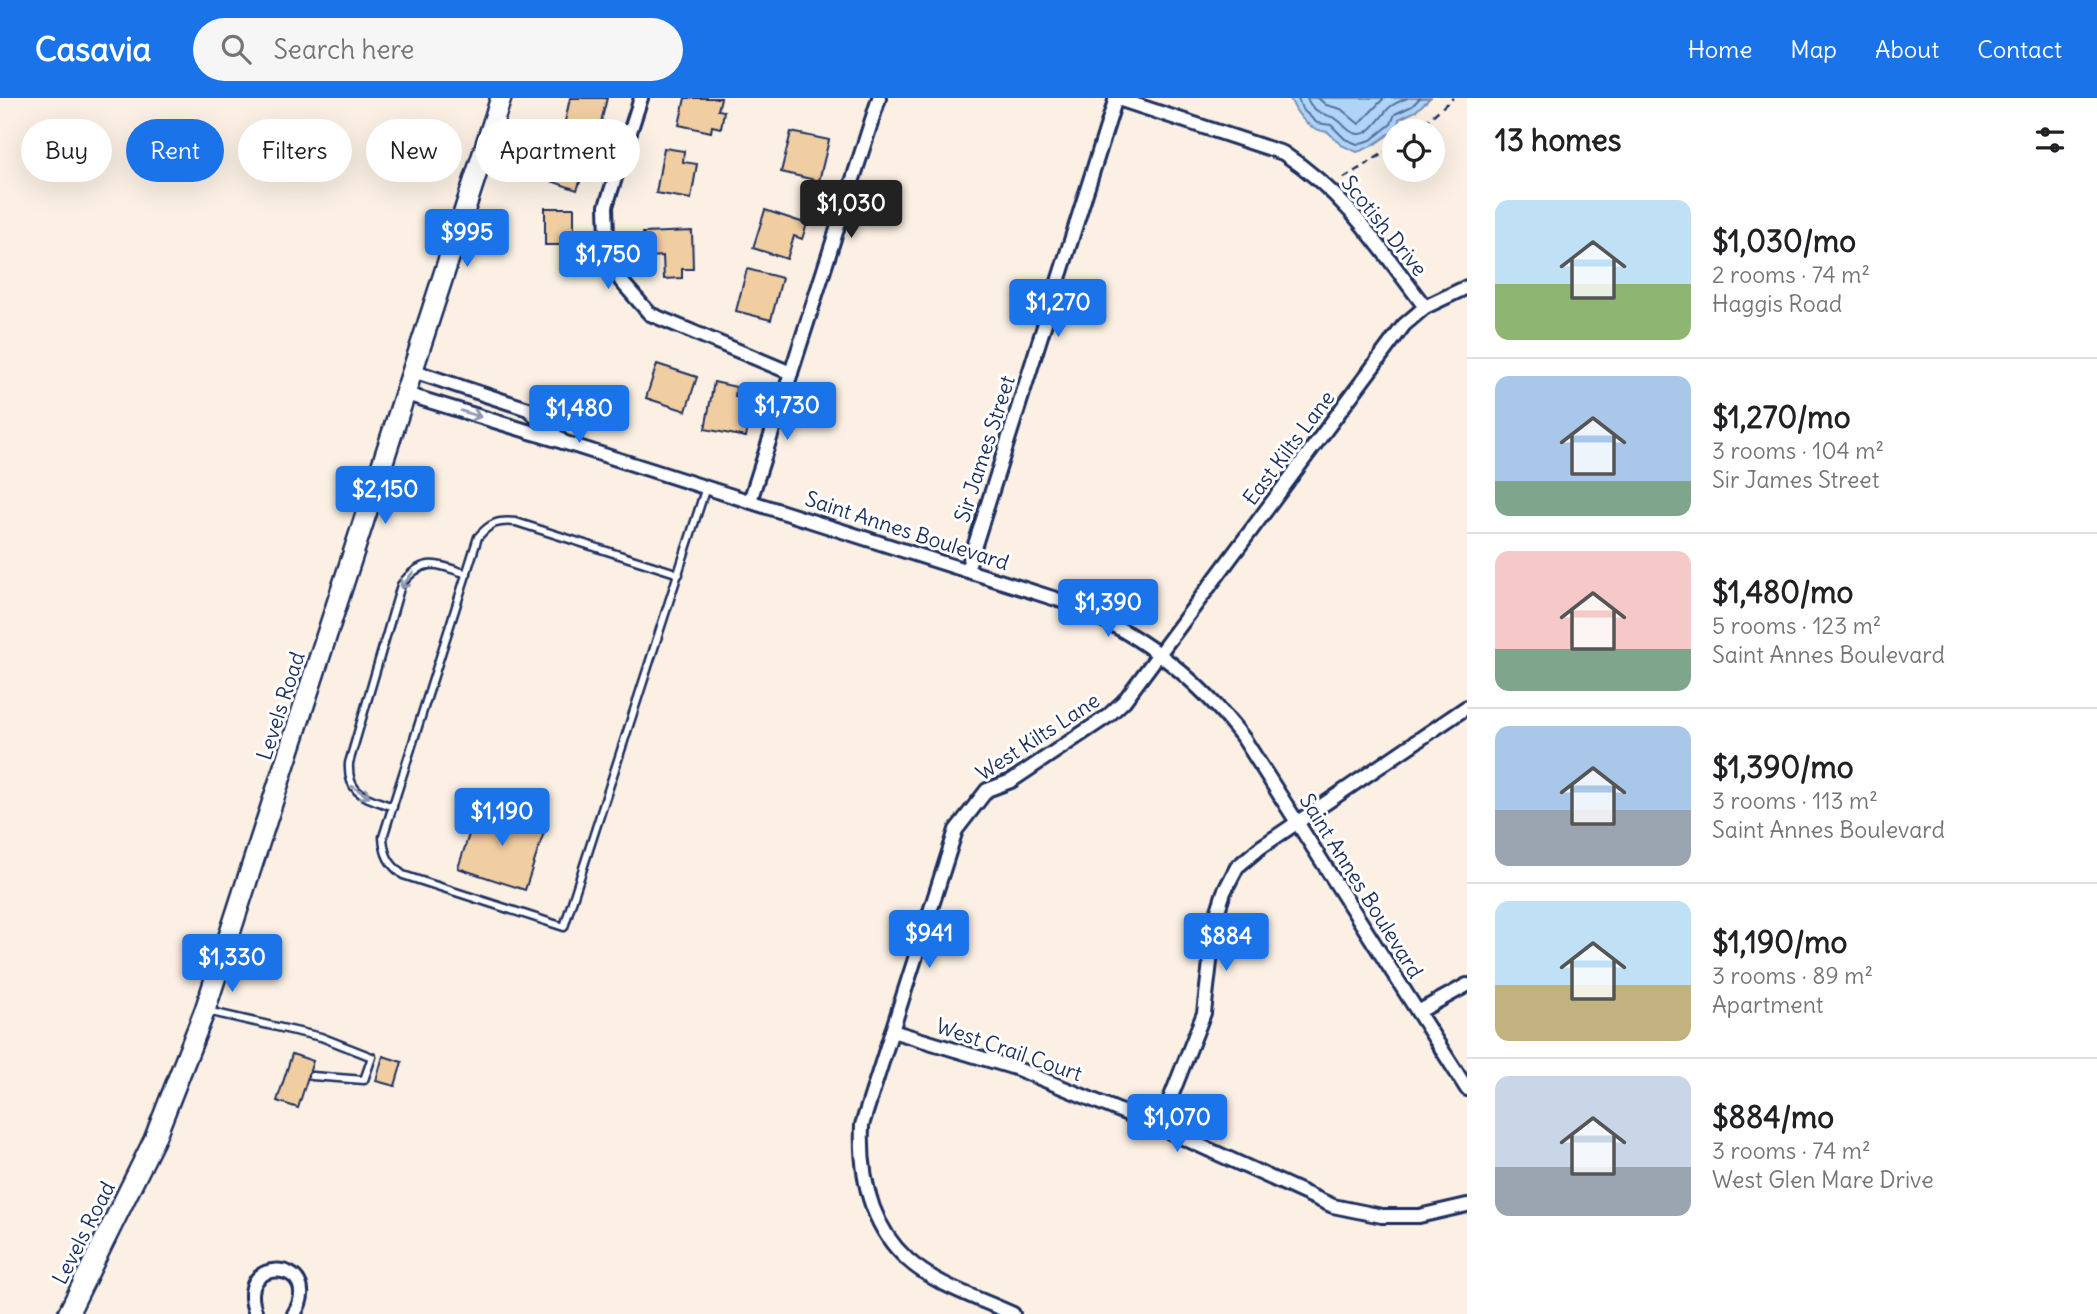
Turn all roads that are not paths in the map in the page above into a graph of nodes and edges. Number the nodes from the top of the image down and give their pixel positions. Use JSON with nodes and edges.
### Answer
{"nodes":[{"id":1,"x":502,"y":98,"type":"edge"},
{"id":2,"x":641,"y":98,"type":"edge"},
{"id":3,"x":879,"y":98,"type":"edge"},
{"id":4,"x":1116,"y":98,"type":"edge"},
{"id":5,"x":1467,"y":287,"type":"edge"},
{"id":6,"x":1425,"y":307,"type":"junction"},
{"id":7,"x":413,"y":371,"type":"junction"},
{"id":8,"x":791,"y":373,"type":"junction"},
{"id":9,"x":406,"y":394,"type":"junction"},
{"id":10,"x":563,"y":442,"type":"junction"},
{"id":11,"x":706,"y":488,"type":"junction"},
{"id":12,"x":750,"y":501,"type":"junction"},
{"id":13,"x":967,"y":570,"type":"junction"},
{"id":14,"x":679,"y":574,"type":"junction"},
{"id":15,"x":467,"y":575,"type":"junction"},
{"id":16,"x":1160,"y":654,"type":"junction"},
{"id":17,"x":1467,"y":707,"type":"edge"},
{"id":18,"x":393,"y":807,"type":"junction"},
{"id":19,"x":1298,"y":822,"type":"junction"},
{"id":20,"x":1467,"y":985,"type":"edge"},
{"id":21,"x":205,"y":1010,"type":"junction"},
{"id":22,"x":1418,"y":1012,"type":"junction"},
{"id":23,"x":892,"y":1031,"type":"junction"},
{"id":24,"x":312,"y":1076,"type":"dead end"},
{"id":25,"x":1467,"y":1088,"type":"edge"},
{"id":26,"x":1159,"y":1127,"type":"junction"},
{"id":27,"x":1467,"y":1205,"type":"edge"},
{"id":28,"x":68,"y":1314,"type":"edge"},
{"id":29,"x":256,"y":1314,"type":"edge"},
{"id":30,"x":294,"y":1314,"type":"edge"},
{"id":31,"x":1013,"y":1314,"type":"edge"}],
"edges":[{"from":1,"to":7,"type":"main road","name":"Levels Road"},
{"from":2,"to":8,"type":"street"},
{"from":3,"to":8,"type":"street"},
{"from":4,"to":6,"type":"street","name":"Scotish Drive"},
{"from":4,"to":13,"type":"street","name":"Sir James Street"},
{"from":5,"to":6,"type":"street","name":"East Kilts Lane"},
{"from":6,"to":16,"type":"street","name":"East Kilts Lane"},
{"from":7,"to":9,"type":"main road","name":"Levels Road"},
{"from":7,"to":10,"type":"street","name":"Saint Annes Boulevard"},
{"from":8,"to":12,"type":"street"},
{"from":9,"to":10,"type":"street","name":"Saint Annes Boulevard","one_way":true},
{"from":9,"to":21,"type":"main road","name":"Levels Road"},
{"from":10,"to":11,"type":"street","name":"Saint Annes Boulevard"},
{"from":11,"to":12,"type":"street","name":"Saint Annes Boulevard"},
{"from":11,"to":14,"type":"lane"},
{"from":12,"to":13,"type":"street","name":"Saint Annes Boulevard"},
{"from":13,"to":16,"type":"street","name":"Saint Annes Boulevard"},
{"from":14,"to":15,"type":"lane"},
{"from":14,"to":18,"type":"lane"},
{"from":15,"to":18,"type":"lane"},
{"from":15,"to":18,"type":"lane","one_way":true},
{"from":16,"to":19,"type":"street","name":"Saint Annes Boulevard"},
{"from":16,"to":23,"type":"street","name":"West Kilts Lane"},
{"from":17,"to":19,"type":"street"},
{"from":19,"to":22,"type":"street","name":"Saint Annes Boulevard"},
{"from":19,"to":26,"type":"street"},
{"from":20,"to":22,"type":"street"},
{"from":21,"to":24,"type":"lane"},
{"from":21,"to":28,"type":"main road","name":"Levels Road"},
{"from":22,"to":25,"type":"street","name":"Saint Annes Boulevard"},
{"from":23,"to":26,"type":"street","name":"West Crail Court"},
{"from":23,"to":31,"type":"street","name":"West Kilts Lane"},
{"from":26,"to":27,"type":"street","name":"West Crail Court"},
{"from":29,"to":30,"type":"street"}]}
